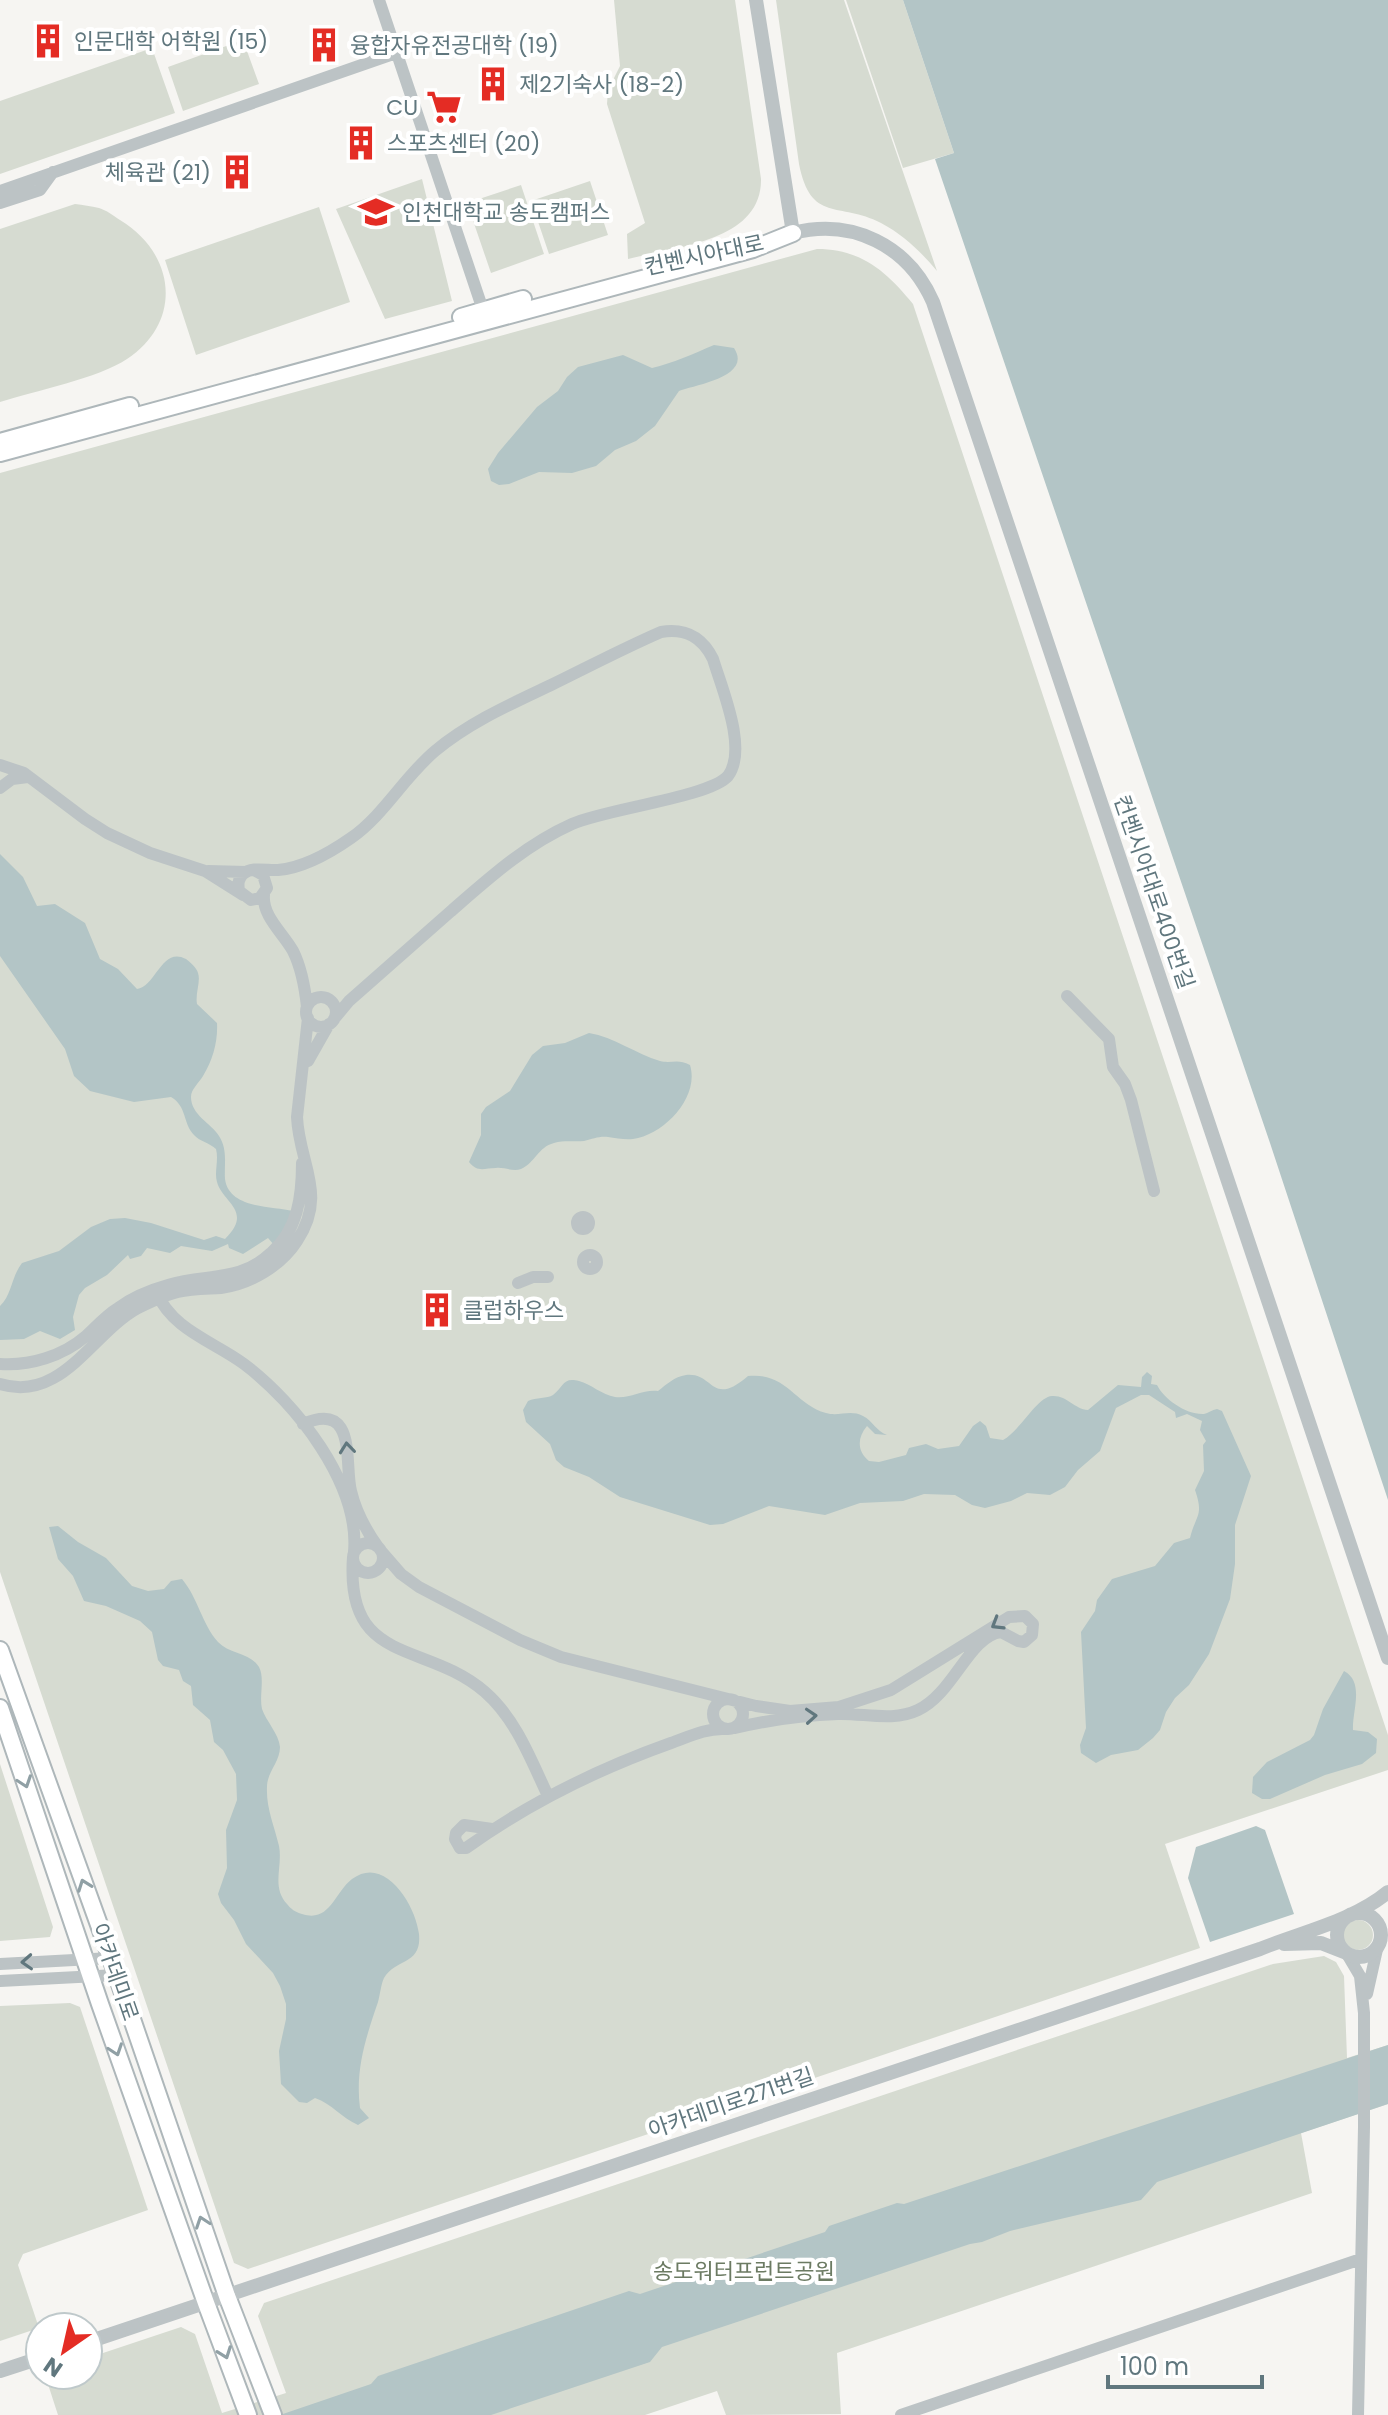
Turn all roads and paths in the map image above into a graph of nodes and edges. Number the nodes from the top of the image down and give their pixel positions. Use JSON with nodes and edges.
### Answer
{"nodes":[{"id":1,"x":379,"y":0,"type":"edge"},
{"id":2,"x":756,"y":0,"type":"edge"},
{"id":3,"x":396,"y":53,"type":"junction"},
{"id":4,"x":53,"y":172,"type":"junction"},
{"id":5,"x":0,"y":191,"type":"edge"},
{"id":6,"x":0,"y":203,"type":"edge"},
{"id":7,"x":793,"y":233,"type":"junction"},
{"id":8,"x":774,"y":240,"type":"junction"},
{"id":9,"x":483,"y":310,"type":"junction"},
{"id":10,"x":0,"y":442,"type":"edge"},
{"id":11,"x":0,"y":453,"type":"edge"},
{"id":12,"x":0,"y":765,"type":"edge"},
{"id":13,"x":28,"y":777,"type":"junction"},
{"id":14,"x":0,"y":788,"type":"edge"},
{"id":15,"x":276,"y":870,"type":"junction"},
{"id":16,"x":205,"y":871,"type":"junction"},
{"id":17,"x":250,"y":871,"type":"junction"},
{"id":18,"x":266,"y":889,"type":"junction"},
{"id":19,"x":245,"y":897,"type":"junction"},
{"id":20,"x":271,"y":919,"type":"junction"},
{"id":21,"x":305,"y":989,"type":"junction"},
{"id":22,"x":1067,"y":996,"type":"dead end"},
{"id":23,"x":317,"y":998,"type":"junction"},
{"id":24,"x":331,"y":1001,"type":"junction"},
{"id":25,"x":349,"y":1001,"type":"junction"},
{"id":26,"x":307,"y":1013,"type":"junction"},
{"id":27,"x":332,"y":1021,"type":"junction"},
{"id":28,"x":304,"y":1071,"type":"junction"},
{"id":29,"x":1154,"y":1191,"type":"dead end"},
{"id":30,"x":548,"y":1277,"type":"dead end"},
{"id":31,"x":518,"y":1283,"type":"dead end"},
{"id":32,"x":156,"y":1294,"type":"junction"},
{"id":33,"x":43,"y":1359,"type":"junction"},
{"id":34,"x":4,"y":1364,"type":"edge"},
{"id":35,"x":52,"y":1379,"type":"junction"},
{"id":36,"x":3,"y":1385,"type":"edge"},
{"id":37,"x":303,"y":1424,"type":"junction"},
{"id":38,"x":379,"y":1549,"type":"junction"},
{"id":39,"x":353,"y":1555,"type":"junction"},
{"id":40,"x":396,"y":1569,"type":"junction"},
{"id":41,"x":373,"y":1571,"type":"junction"},
{"id":42,"x":352,"y":1589,"type":"junction"},
{"id":43,"x":0,"y":1650,"type":"edge"},
{"id":44,"x":1388,"y":1658,"type":"edge"},
{"id":45,"x":6,"y":1685,"type":"edge"},
{"id":46,"x":708,"y":1693,"type":"junction"},
{"id":47,"x":733,"y":1700,"type":"junction"},
{"id":48,"x":0,"y":1708,"type":"edge"},
{"id":49,"x":714,"y":1718,"type":"junction"},
{"id":50,"x":730,"y":1728,"type":"junction"},
{"id":51,"x":548,"y":1796,"type":"junction"},
{"id":52,"x":492,"y":1829,"type":"dead end"},
{"id":53,"x":1388,"y":1892,"type":"edge"},
{"id":54,"x":1348,"y":1916,"type":"junction"},
{"id":55,"x":1388,"y":1926,"type":"edge"},
{"id":56,"x":1378,"y":1945,"type":"junction"},
{"id":57,"x":1260,"y":1949,"type":"junction"},
{"id":58,"x":1346,"y":1953,"type":"junction"},
{"id":59,"x":111,"y":1958,"type":"junction"},
{"id":60,"x":85,"y":1959,"type":"junction"},
{"id":61,"x":0,"y":1964,"type":"edge"},
{"id":62,"x":117,"y":1975,"type":"junction"},
{"id":63,"x":90,"y":1976,"type":"junction"},
{"id":64,"x":0,"y":1981,"type":"edge"},
{"id":65,"x":1364,"y":2013,"type":"junction"},
{"id":66,"x":1361,"y":2259,"type":"junction"},
{"id":67,"x":216,"y":2299,"type":"junction"},
{"id":68,"x":104,"y":2337,"type":"edge"},
{"id":69,"x":24,"y":2363,"type":"edge"},
{"id":70,"x":0,"y":2371,"type":"edge"},
{"id":71,"x":246,"y":2410,"type":"edge"},
{"id":72,"x":273,"y":2415,"type":"edge"},
{"id":73,"x":901,"y":2415,"type":"edge"},
{"id":74,"x":1358,"y":2415,"type":"edge"}],
"edges":[{"from":1,"to":3,"type":"street"},
{"from":2,"to":7,"type":"street"},
{"from":3,"to":4,"type":"street"},
{"from":3,"to":9,"type":"street"},
{"from":4,"to":5,"type":"street"},
{"from":4,"to":6,"type":"street"},
{"from":7,"to":8,"type":"main road"},
{"from":7,"to":44,"type":"street","name":"컨벤시아대로400번길"},
{"from":8,"to":9,"type":"main road","name":"컨벤시아대로"},
{"from":8,"to":11,"type":"main road","name":"컨벤시아대로"},
{"from":9,"to":10,"type":"main road","name":"컨벤시아대로"},
{"from":12,"to":13,"type":"street"},
{"from":13,"to":14,"type":"street"},
{"from":13,"to":16,"type":"street"},
{"from":15,"to":17,"type":"street"},
{"from":15,"to":18,"type":"street"},
{"from":15,"to":25,"type":"street"},
{"from":16,"to":17,"type":"street"},
{"from":16,"to":19,"type":"street"},
{"from":17,"to":18,"type":"street"},
{"from":17,"to":19,"type":"street"},
{"from":18,"to":19,"type":"street"},
{"from":18,"to":20,"type":"street"},
{"from":19,"to":20,"type":"street"},
{"from":20,"to":21,"type":"street"},
{"from":21,"to":23,"type":"street"},
{"from":21,"to":26,"type":"street"},
{"from":22,"to":29,"type":"street"},
{"from":23,"to":24,"type":"street"},
{"from":23,"to":26,"type":"street"},
{"from":24,"to":25,"type":"street"},
{"from":24,"to":27,"type":"street"},
{"from":25,"to":27,"type":"street"},
{"from":26,"to":27,"type":"street"},
{"from":26,"to":28,"type":"street"},
{"from":27,"to":28,"type":"street"},
{"from":28,"to":32,"type":"street"},
{"from":30,"to":31,"type":"street"},
{"from":32,"to":33,"type":"street"},
{"from":32,"to":35,"type":"street"},
{"from":32,"to":37,"type":"street"},
{"from":33,"to":34,"type":"street"},
{"from":33,"to":35,"type":"street"},
{"from":34,"to":36,"type":"street"},
{"from":35,"to":36,"type":"street"},
{"from":38,"to":37,"type":"street","one_way":true},
{"from":37,"to":39,"type":"street"},
{"from":38,"to":39,"type":"street"},
{"from":38,"to":40,"type":"street"},
{"from":38,"to":41,"type":"street"},
{"from":39,"to":41,"type":"street"},
{"from":39,"to":42,"type":"street"},
{"from":40,"to":41,"type":"street"},
{"from":40,"to":46,"type":"street"},
{"from":41,"to":42,"type":"street"},
{"from":42,"to":51,"type":"street"},
{"from":43,"to":45,"type":"main road","name":"아카데미로"},
{"from":59,"to":45,"type":"main road","name":"아카데미로","one_way":true},
{"from":46,"to":47,"type":"street"},
{"from":46,"to":49,"type":"street"},
{"from":47,"to":49,"type":"street"},
{"from":47,"to":50,"type":"street"},
{"from":50,"to":47,"type":"street","one_way":true},
{"from":48,"to":60,"type":"main road","name":"아카데미로","one_way":true},
{"from":49,"to":50,"type":"street"},
{"from":49,"to":51,"type":"street"},
{"from":51,"to":52,"type":"street"},
{"from":53,"to":54,"type":"street"},
{"from":54,"to":56,"type":"street"},
{"from":54,"to":57,"type":"street"},
{"from":54,"to":58,"type":"street"},
{"from":55,"to":56,"type":"street"},
{"from":56,"to":58,"type":"street"},
{"from":56,"to":65,"type":"street"},
{"from":57,"to":58,"type":"street"},
{"from":57,"to":67,"type":"street","name":"아카데미로271번길"},
{"from":58,"to":65,"type":"street"},
{"from":59,"to":60,"type":"street"},
{"from":59,"to":62,"type":"main road","name":"아카데미로"},
{"from":60,"to":61,"type":"street","one_way":true},
{"from":60,"to":63,"type":"main road","name":"아카데미로"},
{"from":62,"to":63,"type":"street"},
{"from":67,"to":62,"type":"main road","name":"아카데미로","one_way":true},
{"from":63,"to":64,"type":"street"},
{"from":63,"to":67,"type":"main road","name":"아카데미로","one_way":true},
{"from":65,"to":66,"type":"street"},
{"from":66,"to":73,"type":"street"},
{"from":66,"to":74,"type":"street"},
{"from":67,"to":68,"type":"street","name":"아카데미로271번길"},
{"from":67,"to":71,"type":"main road","one_way":true},
{"from":67,"to":72,"type":"main road"},
{"from":69,"to":70,"type":"street"}]}
